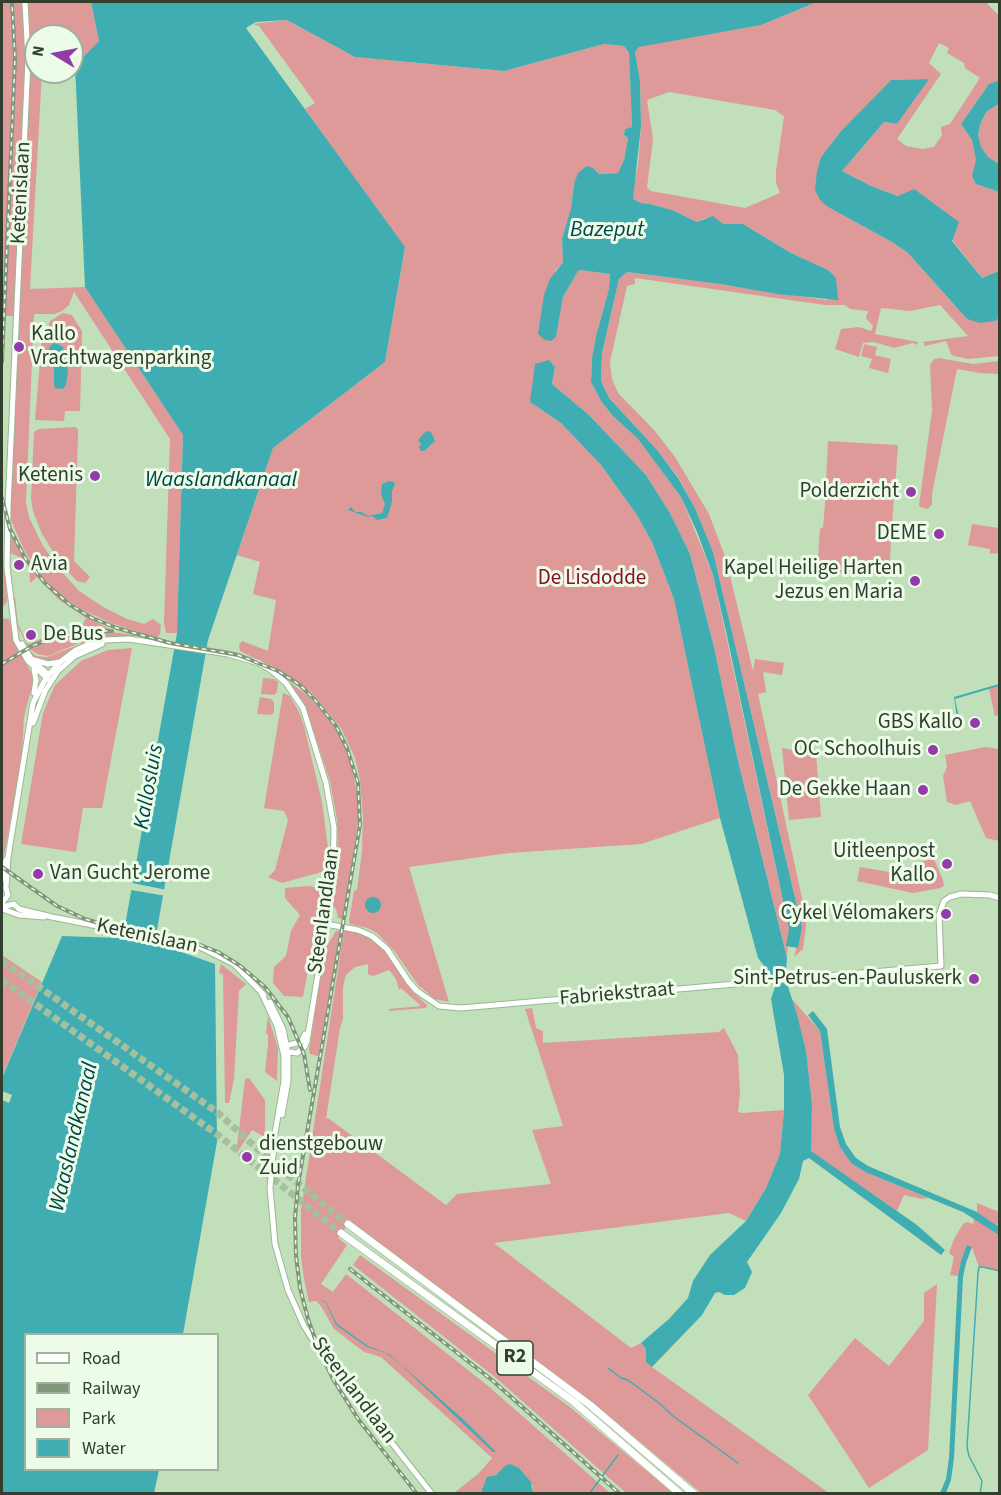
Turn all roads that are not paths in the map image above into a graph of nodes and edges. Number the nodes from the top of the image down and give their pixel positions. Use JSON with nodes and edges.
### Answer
{"nodes":[{"id":1,"x":25,"y":2,"type":"edge"},
{"id":2,"x":16,"y":635,"type":"junction"},
{"id":3,"x":109,"y":640,"type":"junction"},
{"id":4,"x":32,"y":660,"type":"junction"},
{"id":5,"x":60,"y":662,"type":"junction"},
{"id":6,"x":33,"y":668,"type":"junction"},
{"id":7,"x":49,"y":678,"type":"junction"},
{"id":8,"x":32,"y":711,"type":"junction"},
{"id":9,"x":29,"y":740,"type":"junction"},
{"id":10,"x":8,"y":857,"type":"junction"},
{"id":11,"x":2,"y":880,"type":"edge"},
{"id":12,"x":999,"y":898,"type":"edge"},
{"id":13,"x":2,"y":906,"type":"edge"},
{"id":14,"x":326,"y":924,"type":"junction"},
{"id":15,"x":285,"y":1049,"type":"junction"},
{"id":16,"x":348,"y":1224,"type":"tunnel mouth"},
{"id":17,"x":341,"y":1233,"type":"tunnel mouth"},
{"id":18,"x":432,"y":1494,"type":"edge"},
{"id":19,"x":680,"y":1494,"type":"edge"},
{"id":20,"x":694,"y":1494,"type":"edge"}],
"edges":[{"from":1,"to":2,"type":"main road","name":"Ketenislaan"},
{"from":2,"to":4,"type":"main road","name":"Ketenislaan"},
{"from":2,"to":6,"type":"main road","name":"Ketenislaan"},
{"from":3,"to":5,"type":"main road","name":"Ketenislaan"},
{"from":3,"to":7,"type":"main road"},
{"from":3,"to":14,"type":"main road","name":"Steenlandlaan"},
{"from":4,"to":5,"type":"main road"},
{"from":4,"to":7,"type":"main road","name":"Ketenislaan"},
{"from":5,"to":7,"type":"main road","name":"Ketenislaan"},
{"from":6,"to":7,"type":"main road","name":"Ketenislaan"},
{"from":6,"to":8,"type":"main road","name":"Ketenislaan"},
{"from":7,"to":8,"type":"main road","name":"Ketenislaan"},
{"from":7,"to":9,"type":"main road","name":"Ketenislaan"},
{"from":8,"to":9,"type":"main road","name":"Ketenislaan"},
{"from":9,"to":10,"type":"main road","name":"Ketenislaan"},
{"from":10,"to":11,"type":"main road","name":"Ketenislaan"},
{"from":10,"to":13,"type":"main road","name":"Ketenislaan"},
{"from":12,"to":14,"type":"main road","name":"Fabriekstraat"},
{"from":13,"to":15,"type":"main road","name":"Ketenislaan"},
{"from":14,"to":15,"type":"main road","name":"Steenlandlaan"},
{"from":15,"to":18,"type":"main road","name":"Steenlandlaan"},
{"from":16,"to":20,"type":"highway","number":"R2"},
{"from":17,"to":19,"type":"highway","number":"R2"}]}
